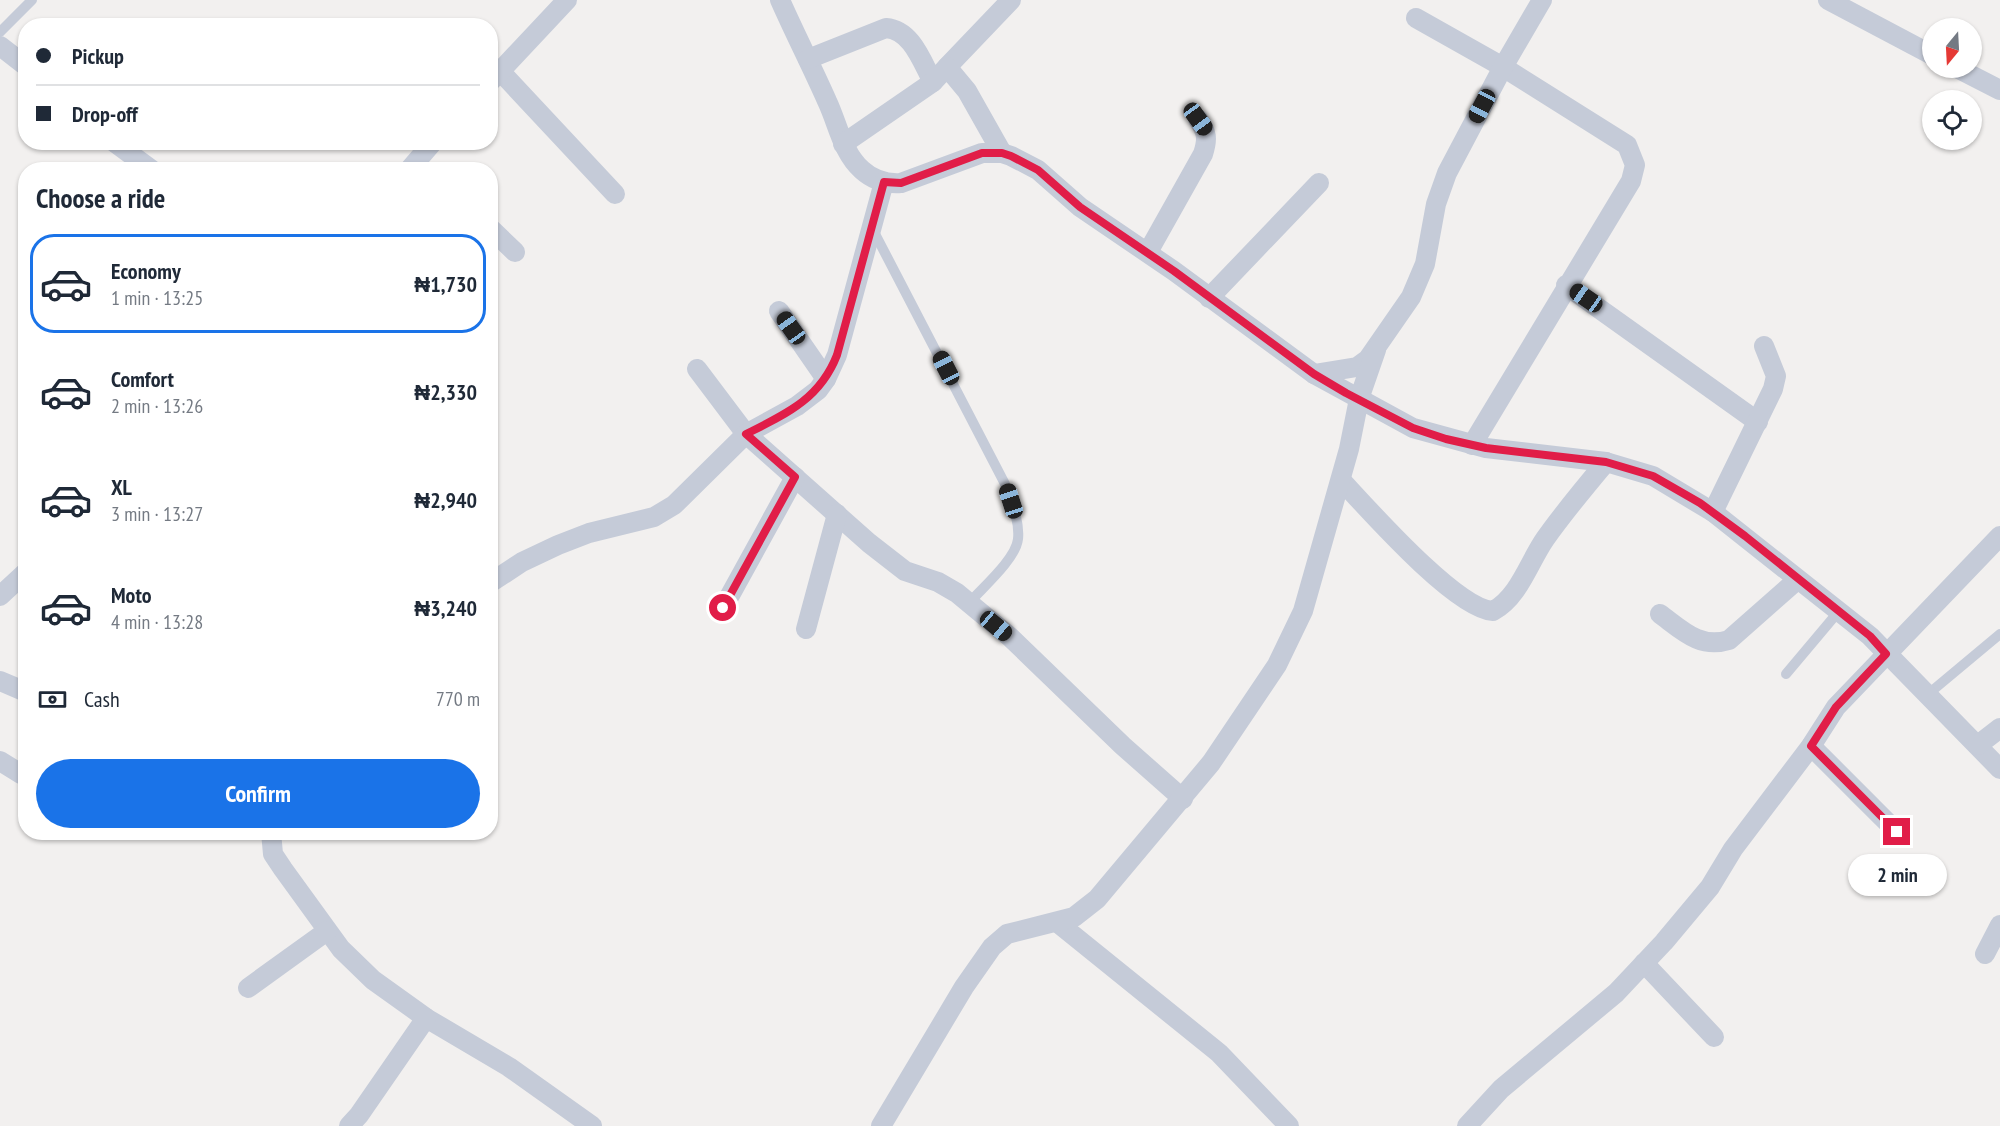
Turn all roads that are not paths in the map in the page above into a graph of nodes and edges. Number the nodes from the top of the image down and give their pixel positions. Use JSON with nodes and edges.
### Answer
{"nodes":[{"id":1,"x":32,"y":0,"type":"edge"},
{"id":2,"x":567,"y":0,"type":"edge"},
{"id":3,"x":780,"y":0,"type":"edge"},
{"id":4,"x":1011,"y":0,"type":"edge"},
{"id":5,"x":1542,"y":0,"type":"edge"},
{"id":6,"x":1828,"y":0,"type":"edge"},
{"id":7,"x":1416,"y":18,"type":"dead end"},
{"id":8,"x":0,"y":32,"type":"edge"},
{"id":9,"x":0,"y":46,"type":"edge"},
{"id":10,"x":1922,"y":49,"type":"edge"},
{"id":11,"x":808,"y":59,"type":"junction"},
{"id":12,"x":18,"y":60,"type":"edge"},
{"id":13,"x":1503,"y":67,"type":"junction"},
{"id":14,"x":940,"y":74,"type":"junction"},
{"id":15,"x":498,"y":75,"type":"edge"},
{"id":16,"x":1977,"y":78,"type":"edge"},
{"id":17,"x":498,"y":79,"type":"edge"},
{"id":18,"x":2000,"y":90,"type":"edge"},
{"id":19,"x":1198,"y":119,"type":"dead end"},
{"id":20,"x":843,"y":144,"type":"junction"},
{"id":21,"x":125,"y":150,"type":"edge"},
{"id":22,"x":1002,"y":153,"type":"junction"},
{"id":23,"x":141,"y":162,"type":"edge"},
{"id":24,"x":884,"y":182,"type":"junction"},
{"id":25,"x":1319,"y":183,"type":"dead end"},
{"id":26,"x":615,"y":194,"type":"dead end"},
{"id":27,"x":872,"y":228,"type":"junction"},
{"id":28,"x":498,"y":236,"type":"edge"},
{"id":29,"x":515,"y":252,"type":"dead end"},
{"id":30,"x":1148,"y":252,"type":"junction"},
{"id":31,"x":1566,"y":285,"type":"junction"},
{"id":32,"x":1209,"y":297,"type":"junction"},
{"id":33,"x":779,"y":311,"type":"dead end"},
{"id":34,"x":1764,"y":346,"type":"dead end"},
{"id":35,"x":1376,"y":350,"type":"junction"},
{"id":36,"x":697,"y":369,"type":"dead end"},
{"id":37,"x":1314,"y":374,"type":"junction"},
{"id":38,"x":826,"y":379,"type":"junction"},
{"id":39,"x":1359,"y":399,"type":"junction"},
{"id":40,"x":1758,"y":422,"type":"junction"},
{"id":41,"x":746,"y":434,"type":"junction"},
{"id":42,"x":1472,"y":445,"type":"junction"},
{"id":43,"x":1606,"y":462,"type":"junction"},
{"id":44,"x":795,"y":477,"type":"junction"},
{"id":45,"x":1341,"y":480,"type":"junction"},
{"id":46,"x":1713,"y":512,"type":"junction"},
{"id":47,"x":837,"y":514,"type":"junction"},
{"id":48,"x":2000,"y":536,"type":"edge"},
{"id":49,"x":498,"y":578,"type":"edge"},
{"id":50,"x":1797,"y":580,"type":"junction"},
{"id":51,"x":969,"y":603,"type":"junction"},
{"id":52,"x":723,"y":608,"type":"dead end"},
{"id":53,"x":1839,"y":611,"type":"junction"},
{"id":54,"x":1660,"y":614,"type":"dead end"},
{"id":55,"x":806,"y":629,"type":"dead end"},
{"id":56,"x":2000,"y":634,"type":"edge"},
{"id":57,"x":1886,"y":654,"type":"junction"},
{"id":58,"x":1786,"y":674,"type":"dead end"},
{"id":59,"x":0,"y":681,"type":"edge"},
{"id":60,"x":18,"y":689,"type":"edge"},
{"id":61,"x":1927,"y":695,"type":"junction"},
{"id":62,"x":2000,"y":728,"type":"edge"},
{"id":63,"x":1978,"y":745,"type":"junction"},
{"id":64,"x":1811,"y":746,"type":"junction"},
{"id":65,"x":0,"y":761,"type":"edge"},
{"id":66,"x":2000,"y":768,"type":"edge"},
{"id":67,"x":18,"y":772,"type":"edge"},
{"id":68,"x":1183,"y":799,"type":"junction"},
{"id":69,"x":1897,"y":832,"type":"dead end"},
{"id":70,"x":272,"y":840,"type":"edge"},
{"id":71,"x":1058,"y":923,"type":"junction"},
{"id":72,"x":2000,"y":925,"type":"edge"},
{"id":73,"x":327,"y":931,"type":"junction"},
{"id":74,"x":1985,"y":954,"type":"dead end"},
{"id":75,"x":1644,"y":963,"type":"junction"},
{"id":76,"x":248,"y":988,"type":"dead end"},
{"id":77,"x":426,"y":1018,"type":"junction"},
{"id":78,"x":1714,"y":1037,"type":"dead end"},
{"id":79,"x":349,"y":1126,"type":"edge"},
{"id":80,"x":592,"y":1126,"type":"edge"},
{"id":81,"x":881,"y":1126,"type":"edge"},
{"id":82,"x":1289,"y":1126,"type":"edge"},
{"id":83,"x":1467,"y":1126,"type":"edge"}],
"edges":[{"from":1,"to":8,"type":"lane"},
{"from":2,"to":15,"type":"street"},
{"from":3,"to":11,"type":"street"},
{"from":4,"to":14,"type":"street"},
{"from":5,"to":13,"type":"street"},
{"from":6,"to":10,"type":"street"},
{"from":7,"to":13,"type":"street"},
{"from":9,"to":12,"type":"street"},
{"from":11,"to":14,"type":"street"},
{"from":11,"to":20,"type":"street"},
{"from":13,"to":31,"type":"street"},
{"from":13,"to":35,"type":"street"},
{"from":14,"to":20,"type":"street"},
{"from":14,"to":22,"type":"street"},
{"from":16,"to":18,"type":"street"},
{"from":17,"to":26,"type":"street"},
{"from":19,"to":30,"type":"street"},
{"from":20,"to":24,"type":"street"},
{"from":21,"to":23,"type":"street"},
{"from":22,"to":24,"type":"street"},
{"from":22,"to":30,"type":"street"},
{"from":24,"to":27,"type":"street"},
{"from":25,"to":32,"type":"street"},
{"from":27,"to":38,"type":"street"},
{"from":27,"to":51,"type":"lane"},
{"from":28,"to":29,"type":"street"},
{"from":30,"to":32,"type":"street"},
{"from":31,"to":40,"type":"street"},
{"from":31,"to":42,"type":"street"},
{"from":32,"to":37,"type":"street"},
{"from":33,"to":38,"type":"street"},
{"from":34,"to":40,"type":"street"},
{"from":35,"to":37,"type":"street"},
{"from":35,"to":39,"type":"street"},
{"from":36,"to":41,"type":"street"},
{"from":37,"to":39,"type":"street"},
{"from":38,"to":41,"type":"street"},
{"from":39,"to":42,"type":"street"},
{"from":39,"to":45,"type":"street"},
{"from":40,"to":46,"type":"street"},
{"from":41,"to":44,"type":"street"},
{"from":41,"to":49,"type":"street"},
{"from":42,"to":43,"type":"street"},
{"from":43,"to":45,"type":"street"},
{"from":43,"to":46,"type":"street"},
{"from":44,"to":47,"type":"street"},
{"from":44,"to":52,"type":"street"},
{"from":45,"to":68,"type":"street"},
{"from":46,"to":50,"type":"street"},
{"from":47,"to":51,"type":"street"},
{"from":47,"to":55,"type":"street"},
{"from":48,"to":57,"type":"street"},
{"from":50,"to":53,"type":"street"},
{"from":50,"to":54,"type":"street"},
{"from":51,"to":68,"type":"street"},
{"from":53,"to":57,"type":"street"},
{"from":53,"to":58,"type":"lane"},
{"from":56,"to":61,"type":"lane"},
{"from":57,"to":61,"type":"street"},
{"from":57,"to":64,"type":"street"},
{"from":59,"to":60,"type":"street"},
{"from":61,"to":63,"type":"street"},
{"from":62,"to":63,"type":"street"},
{"from":63,"to":66,"type":"street"},
{"from":64,"to":69,"type":"street"},
{"from":64,"to":75,"type":"street"},
{"from":65,"to":67,"type":"street"},
{"from":68,"to":71,"type":"street"},
{"from":70,"to":73,"type":"street"},
{"from":71,"to":81,"type":"street"},
{"from":71,"to":82,"type":"street"},
{"from":72,"to":74,"type":"street"},
{"from":73,"to":76,"type":"street"},
{"from":73,"to":77,"type":"street"},
{"from":75,"to":78,"type":"street"},
{"from":75,"to":83,"type":"street"},
{"from":77,"to":79,"type":"street"},
{"from":77,"to":80,"type":"street"}]}
